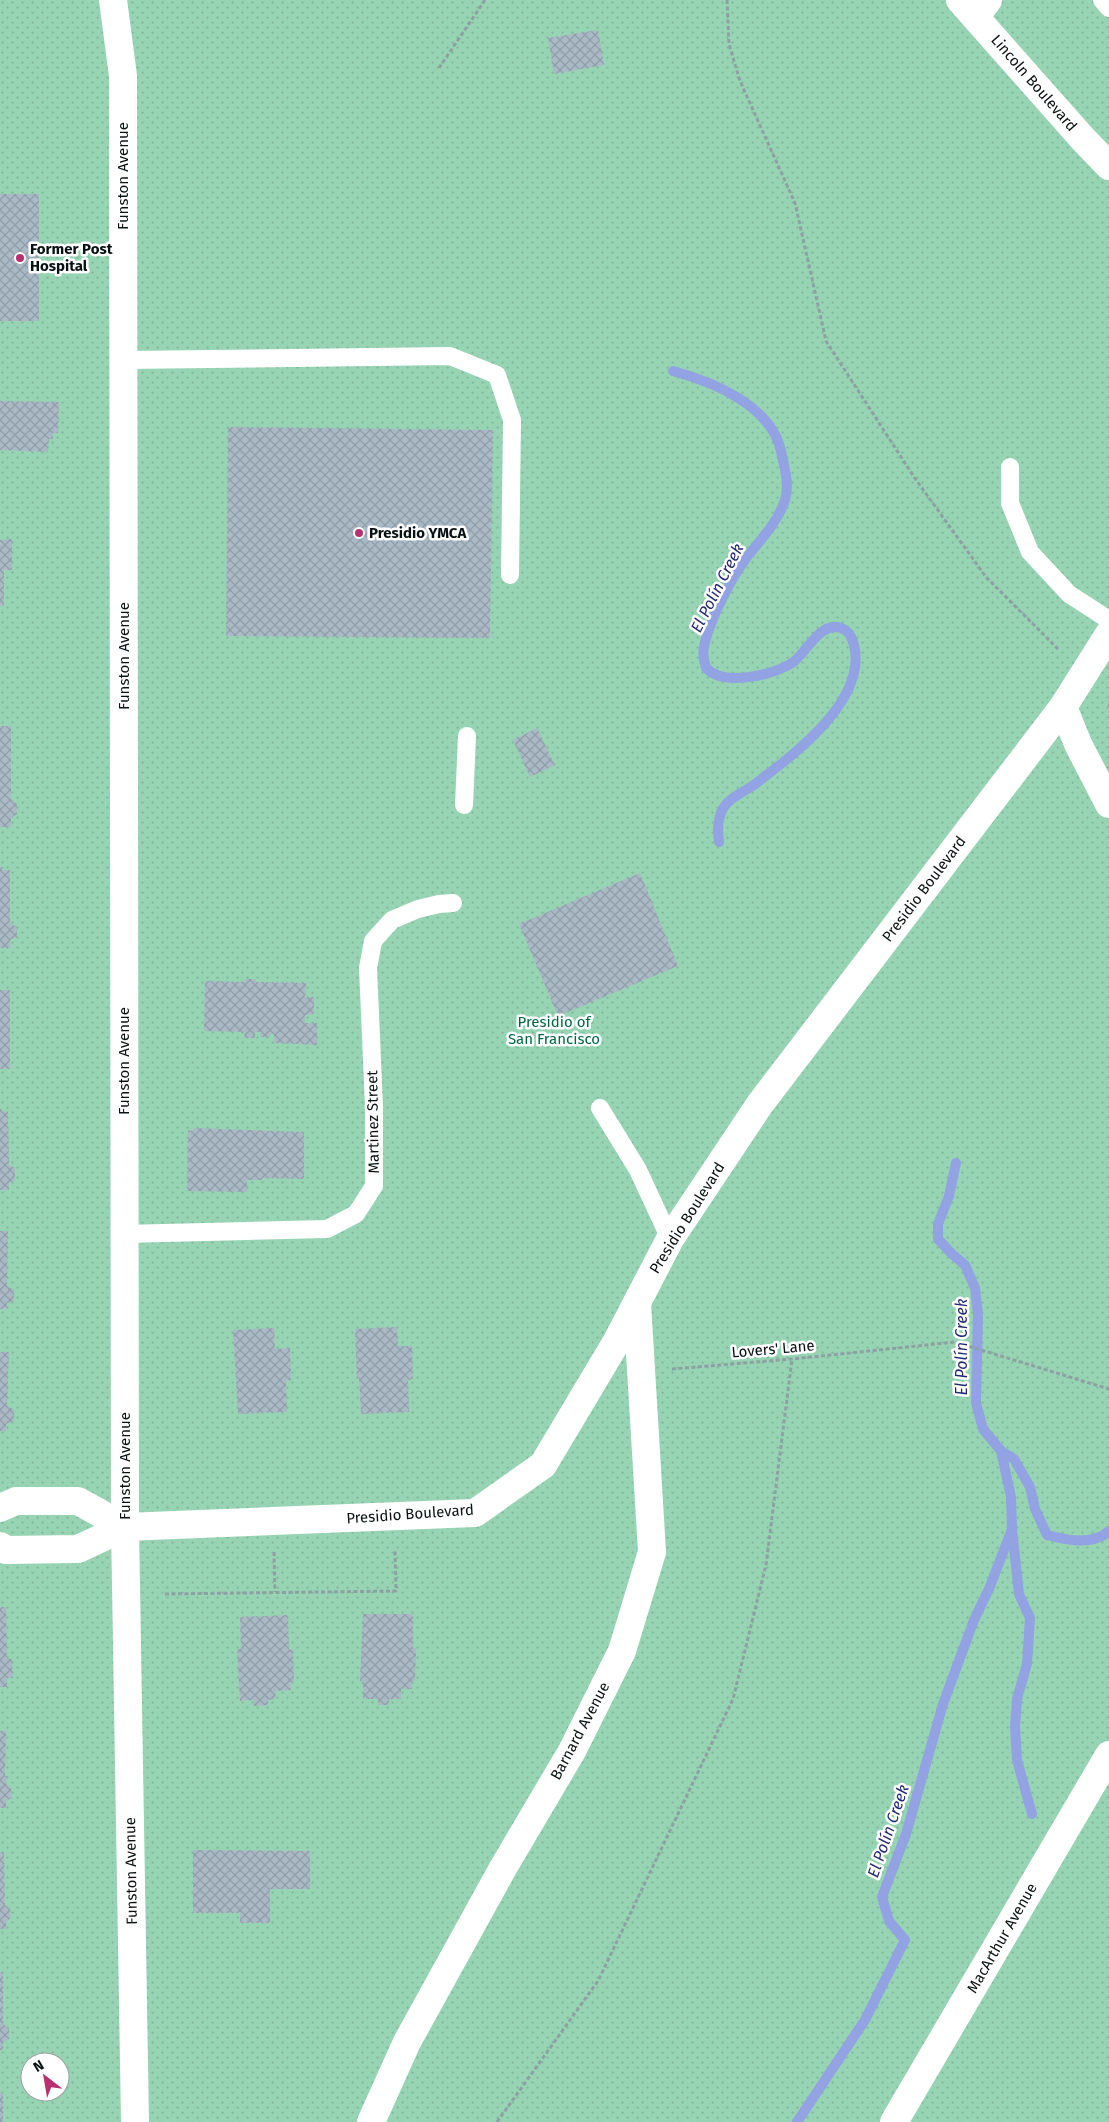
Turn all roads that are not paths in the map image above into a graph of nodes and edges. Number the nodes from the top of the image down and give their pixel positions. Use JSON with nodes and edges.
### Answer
{"nodes":[{"id":1,"x":113,"y":0,"type":"edge"},
{"id":2,"x":1102,"y":0,"type":"edge"},
{"id":3,"x":974,"y":5,"type":"edge"},
{"id":4,"x":1109,"y":8,"type":"edge"},
{"id":5,"x":1109,"y":166,"type":"edge"},
{"id":6,"x":124,"y":360,"type":"junction"},
{"id":7,"x":1010,"y":467,"type":"dead end"},
{"id":8,"x":510,"y":575,"type":"dead end"},
{"id":9,"x":1109,"y":620,"type":"edge"},
{"id":10,"x":1109,"y":634,"type":"edge"},
{"id":11,"x":1063,"y":707,"type":"junction"},
{"id":12,"x":467,"y":736,"type":"dead end"},
{"id":13,"x":1109,"y":804,"type":"edge"},
{"id":14,"x":464,"y":805,"type":"dead end"},
{"id":15,"x":453,"y":903,"type":"dead end"},
{"id":16,"x":600,"y":1108,"type":"dead end"},
{"id":17,"x":124,"y":1234,"type":"junction"},
{"id":18,"x":670,"y":1239,"type":"junction"},
{"id":19,"x":637,"y":1303,"type":"junction"},
{"id":20,"x":0,"y":1508,"type":"edge"},
{"id":21,"x":125,"y":1528,"type":"junction"},
{"id":22,"x":0,"y":1546,"type":"edge"},
{"id":23,"x":1109,"y":1755,"type":"edge"},
{"id":24,"x":135,"y":2122,"type":"edge"},
{"id":25,"x":371,"y":2122,"type":"edge"},
{"id":26,"x":894,"y":2122,"type":"edge"}],
"edges":[{"from":1,"to":6,"type":"street","name":"Funston Avenue"},
{"from":2,"to":4,"type":"lane"},
{"from":3,"to":5,"type":"street","name":"Lincoln Boulevard"},
{"from":6,"to":8,"type":"lane"},
{"from":6,"to":17,"type":"street","name":"Funston Avenue"},
{"from":7,"to":9,"type":"lane"},
{"from":10,"to":11,"type":"street","name":"Presidio Boulevard"},
{"from":11,"to":13,"type":"street"},
{"from":11,"to":18,"type":"street","name":"Presidio Boulevard"},
{"from":12,"to":14,"type":"lane"},
{"from":15,"to":17,"type":"lane","name":"Martinez Street"},
{"from":16,"to":18,"type":"lane"},
{"from":17,"to":21,"type":"street","name":"Funston Avenue"},
{"from":18,"to":19,"type":"street","name":"Presidio Boulevard"},
{"from":19,"to":21,"type":"street","name":"Presidio Boulevard"},
{"from":19,"to":25,"type":"street","name":"Barnard Avenue"},
{"from":20,"to":21,"type":"street"},
{"from":21,"to":22,"type":"street","name":"Presidio Boulevard"},
{"from":21,"to":24,"type":"street","name":"Funston Avenue"},
{"from":23,"to":26,"type":"street","name":"MacArthur Avenue"}]}
